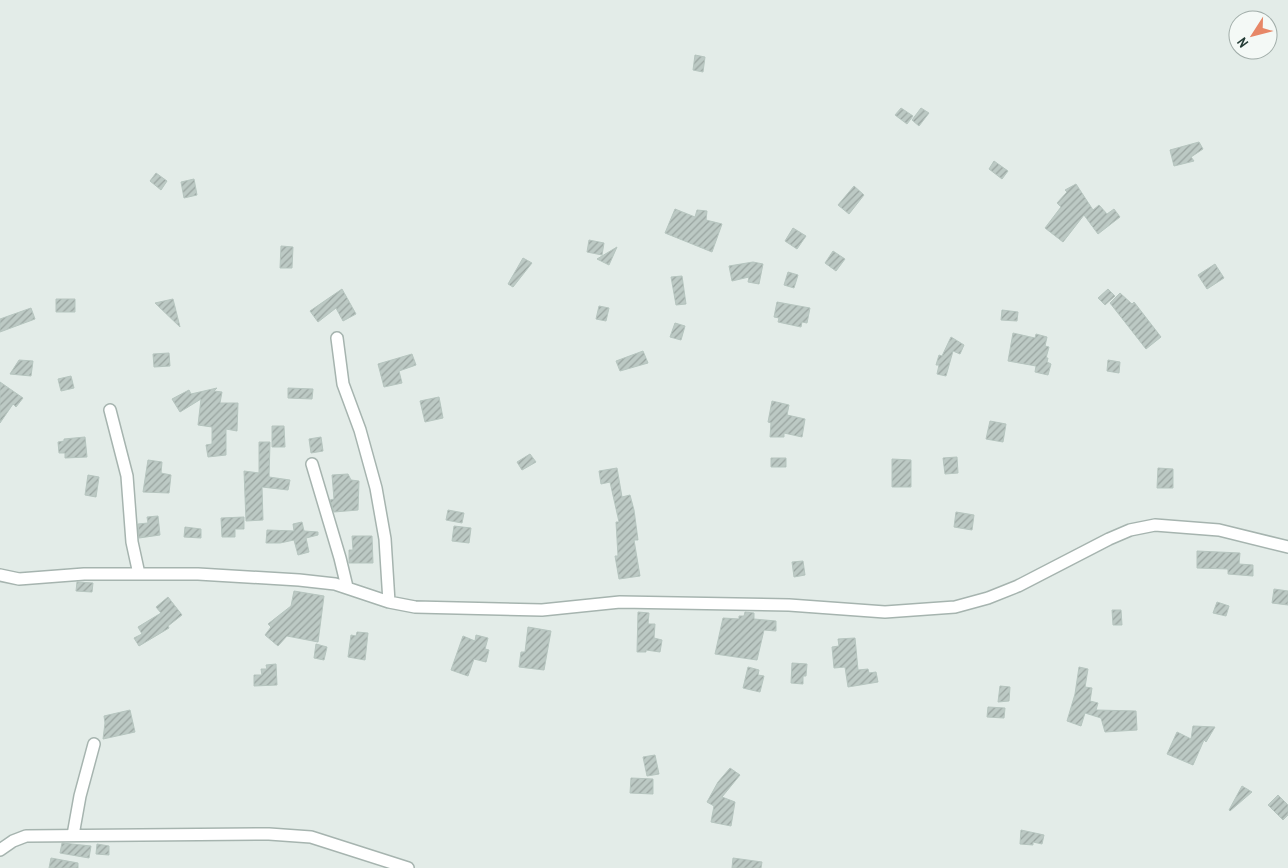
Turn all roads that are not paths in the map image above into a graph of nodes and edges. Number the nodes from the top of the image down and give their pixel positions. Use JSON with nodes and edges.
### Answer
{"nodes":[{"id":1,"x":337,"y":338,"type":"dead end"},
{"id":2,"x":110,"y":410,"type":"dead end"},
{"id":3,"x":312,"y":464,"type":"dead end"},
{"id":4,"x":1288,"y":547,"type":"edge"},
{"id":5,"x":139,"y":574,"type":"junction"},
{"id":6,"x":0,"y":575,"type":"edge"},
{"id":7,"x":347,"y":587,"type":"junction"},
{"id":8,"x":389,"y":602,"type":"junction"},
{"id":9,"x":94,"y":744,"type":"dead end"},
{"id":10,"x":73,"y":835,"type":"junction"},
{"id":11,"x":0,"y":850,"type":"edge"},
{"id":12,"x":408,"y":868,"type":"edge"}],
"edges":[{"from":1,"to":8,"type":"street"},
{"from":2,"to":5,"type":"street"},
{"from":3,"to":7,"type":"street"},
{"from":4,"to":8,"type":"street"},
{"from":5,"to":6,"type":"street"},
{"from":5,"to":7,"type":"street"},
{"from":7,"to":8,"type":"street"},
{"from":9,"to":10,"type":"street"},
{"from":10,"to":11,"type":"street"},
{"from":10,"to":12,"type":"street"}]}
